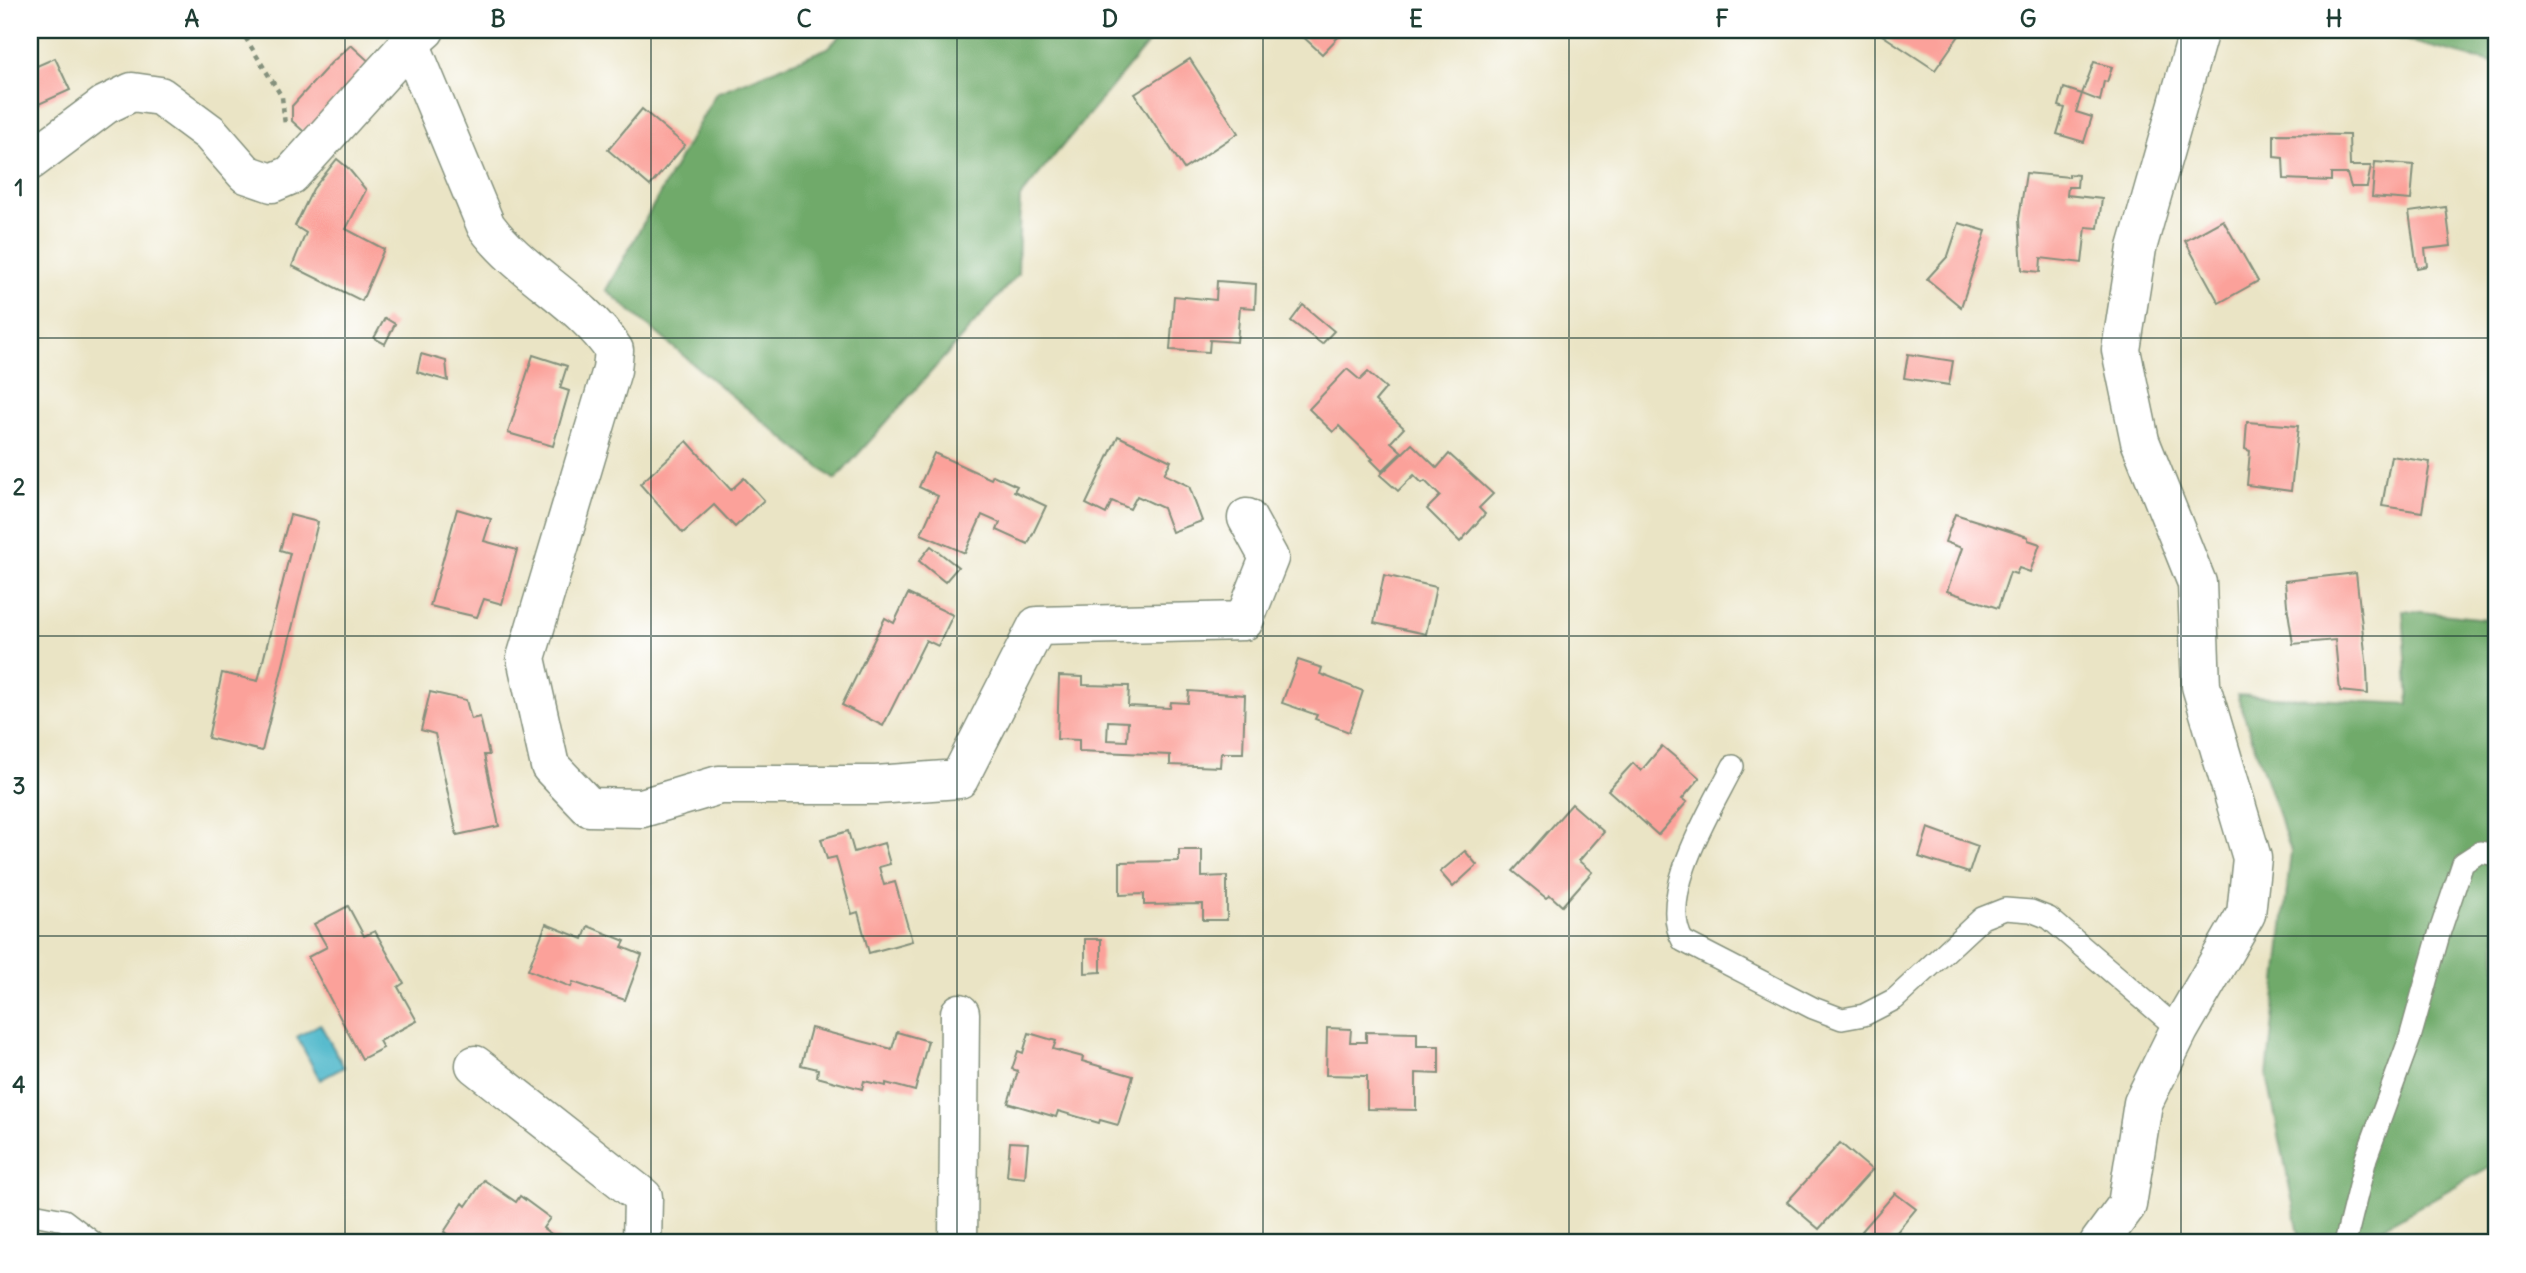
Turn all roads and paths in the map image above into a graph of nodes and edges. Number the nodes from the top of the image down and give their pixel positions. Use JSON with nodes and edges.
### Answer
{"nodes":[{"id":1,"x":251,"y":30,"type":"edge"},
{"id":2,"x":2199,"y":30,"type":"edge"},
{"id":3,"x":418,"y":36,"type":"edge"},
{"id":4,"x":286,"y":131,"type":"dead end"},
{"id":5,"x":30,"y":161,"type":"edge"},
{"id":6,"x":1247,"y":518,"type":"dead end"},
{"id":7,"x":1733,"y":766,"type":"dead end"},
{"id":8,"x":2496,"y":855,"type":"edge"},
{"id":9,"x":960,"y":1013,"type":"dead end"},
{"id":10,"x":2179,"y":1030,"type":"junction"},
{"id":11,"x":475,"y":1065,"type":"dead end"},
{"id":12,"x":30,"y":1216,"type":"edge"},
{"id":13,"x":94,"y":1243,"type":"edge"},
{"id":14,"x":642,"y":1243,"type":"edge"},
{"id":15,"x":958,"y":1243,"type":"edge"},
{"id":16,"x":2099,"y":1243,"type":"edge"},
{"id":17,"x":2345,"y":1243,"type":"edge"}],
"edges":[{"from":1,"to":4,"type":"path"},
{"from":2,"to":10,"type":"street"},
{"from":3,"to":5,"type":"street"},
{"from":3,"to":6,"type":"street"},
{"from":7,"to":10,"type":"lane"},
{"from":8,"to":17,"type":"lane"},
{"from":9,"to":15,"type":"street"},
{"from":10,"to":16,"type":"street"},
{"from":11,"to":14,"type":"street"},
{"from":12,"to":13,"type":"lane"}]}
